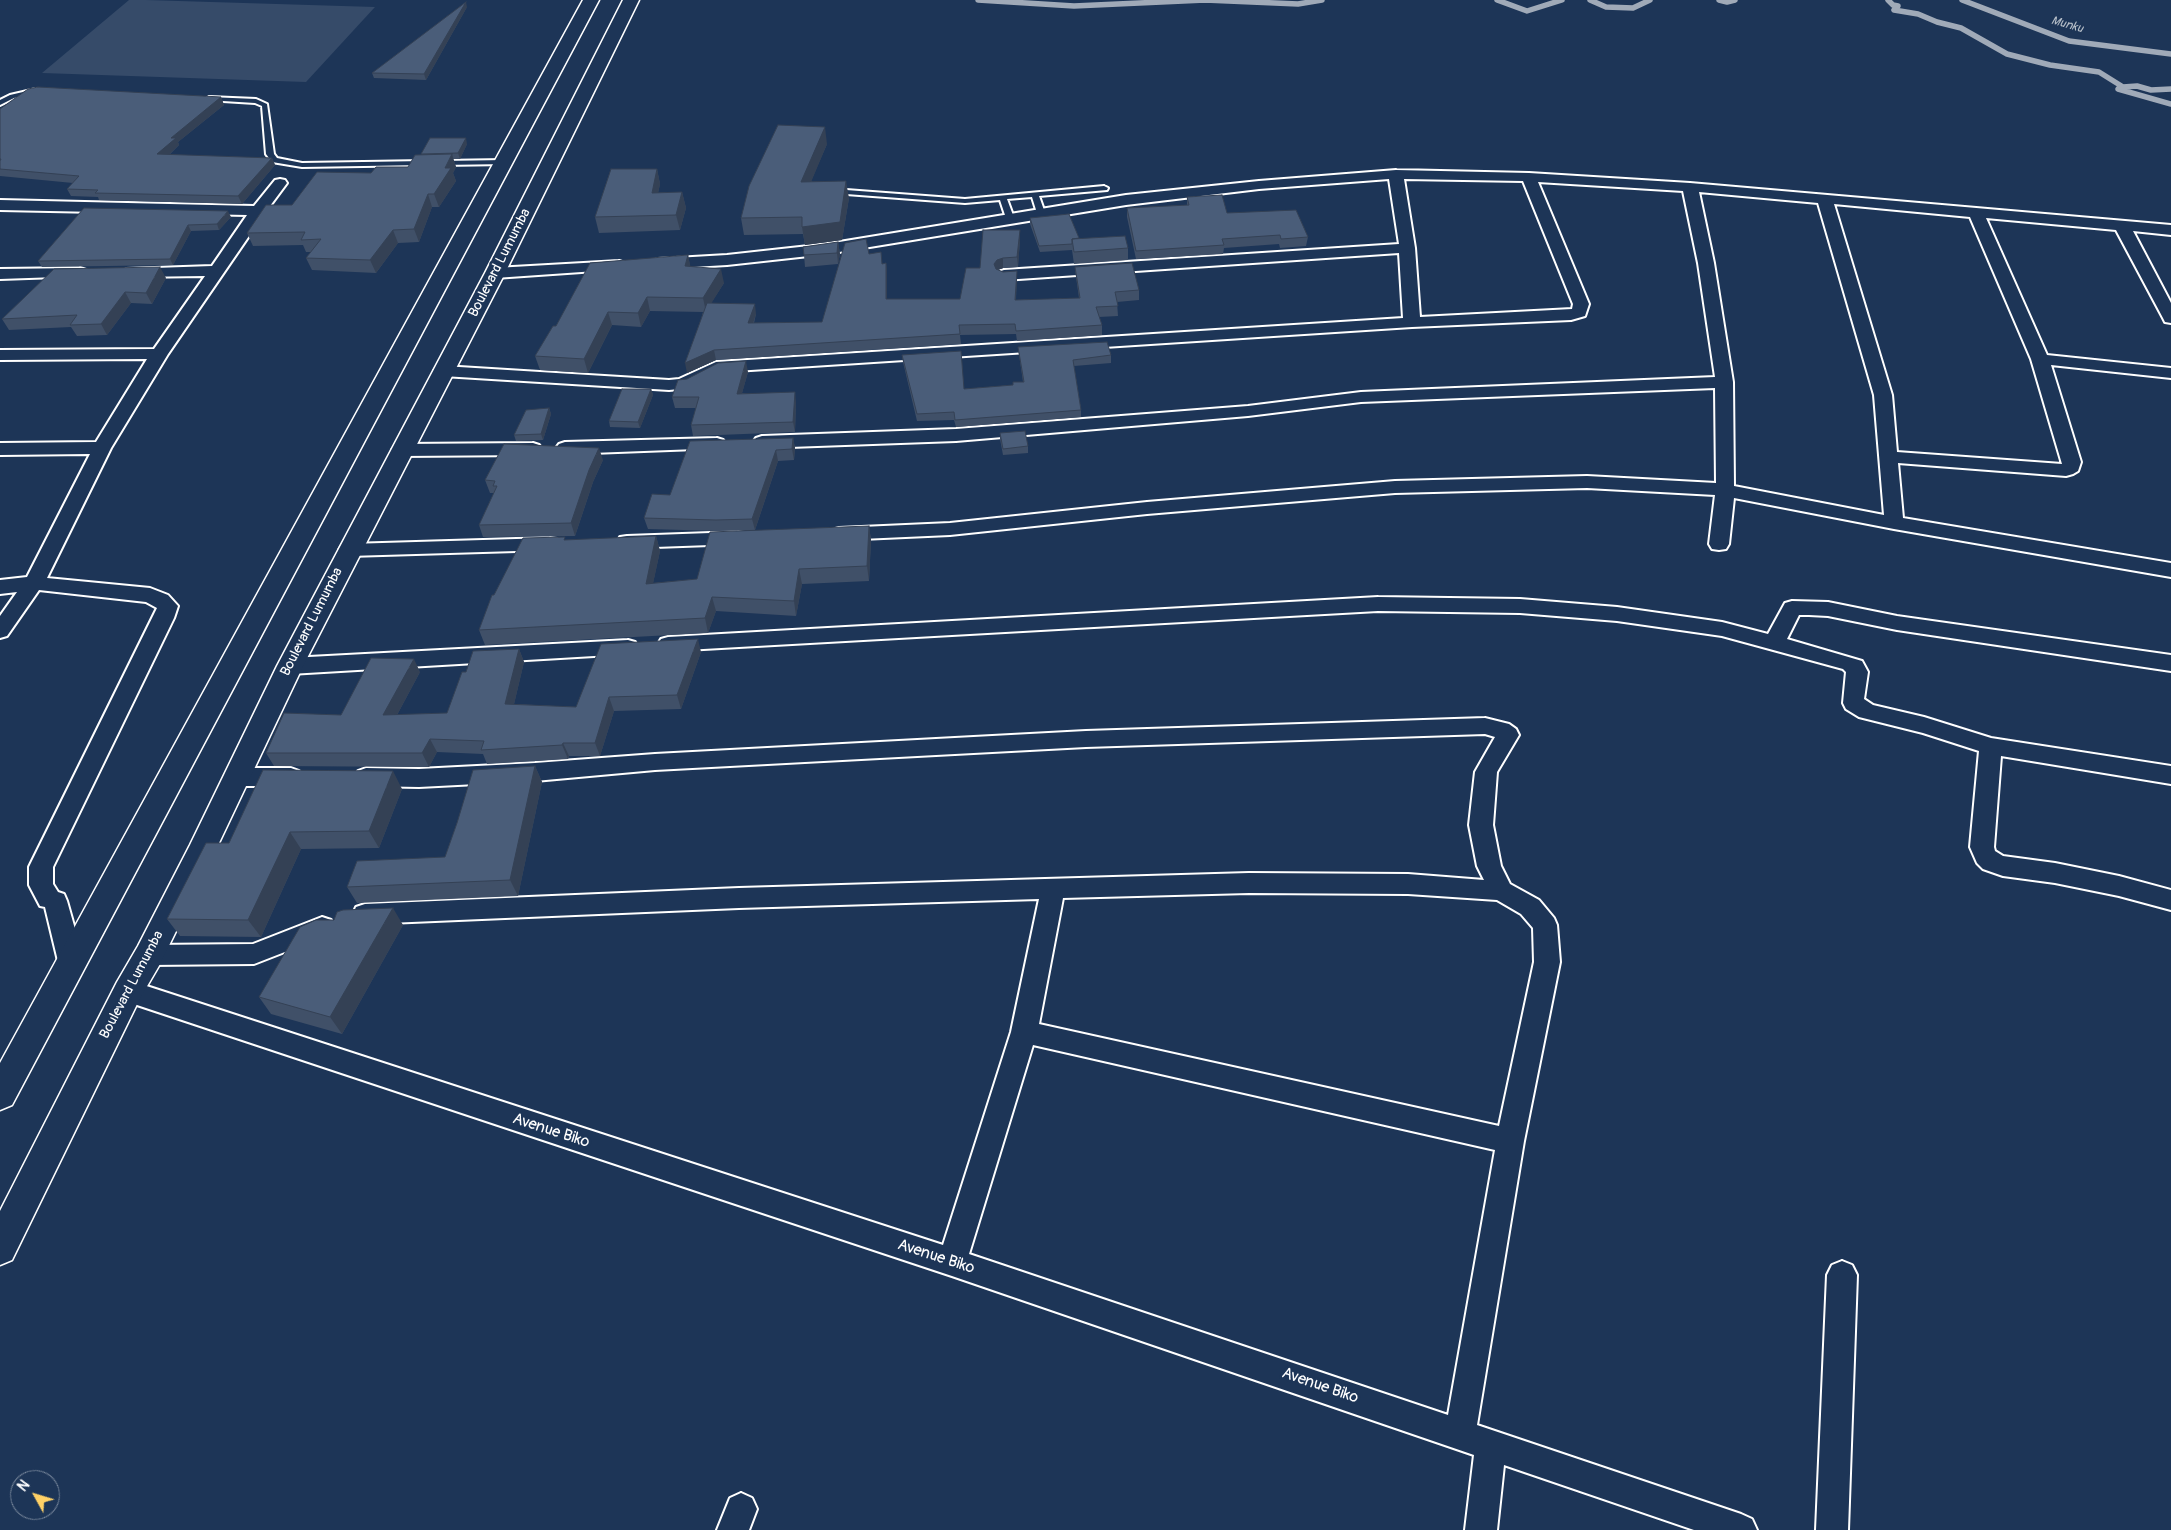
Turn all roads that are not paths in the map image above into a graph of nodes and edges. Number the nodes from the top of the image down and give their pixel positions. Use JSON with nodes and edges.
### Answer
{"nodes":[{"id":1,"x":591,"y":0,"type":"edge"},
{"id":2,"x":631,"y":0,"type":"edge"},
{"id":3,"x":42,"y":90,"type":"edge"},
{"id":4,"x":198,"y":98,"type":"edge"},
{"id":5,"x":0,"y":103,"type":"edge"},
{"id":6,"x":505,"y":162,"type":"junction"},
{"id":7,"x":1396,"y":174,"type":"junction"},
{"id":8,"x":1529,"y":177,"type":"junction"},
{"id":9,"x":280,"y":183,"type":"dead end"},
{"id":10,"x":1690,"y":187,"type":"junction"},
{"id":11,"x":1104,"y":188,"type":"dead end"},
{"id":12,"x":828,"y":191,"type":"edge"},
{"id":13,"x":1035,"y":195,"type":"junction"},
{"id":14,"x":1003,"y":198,"type":"junction"},
{"id":15,"x":1825,"y":200,"type":"junction"},
{"id":16,"x":0,"y":205,"type":"edge"},
{"id":17,"x":258,"y":211,"type":"junction"},
{"id":18,"x":1976,"y":212,"type":"junction"},
{"id":19,"x":1041,"y":213,"type":"junction"},
{"id":20,"x":1010,"y":218,"type":"junction"},
{"id":21,"x":2122,"y":226,"type":"junction"},
{"id":22,"x":2171,"y":230,"type":"edge"},
{"id":23,"x":1407,"y":248,"type":"junction"},
{"id":24,"x":216,"y":271,"type":"junction"},
{"id":25,"x":118,"y":272,"type":"edge"},
{"id":26,"x":98,"y":273,"type":"edge"},
{"id":27,"x":495,"y":273,"type":"junction"},
{"id":28,"x":0,"y":274,"type":"edge"},
{"id":29,"x":1004,"y":275,"type":"edge"},
{"id":30,"x":2165,"y":293,"type":"edge"},
{"id":31,"x":2171,"y":318,"type":"edge"},
{"id":32,"x":1412,"y":322,"type":"junction"},
{"id":33,"x":159,"y":354,"type":"junction"},
{"id":34,"x":0,"y":355,"type":"edge"},
{"id":35,"x":2040,"y":359,"type":"junction"},
{"id":36,"x":444,"y":371,"type":"junction"},
{"id":37,"x":2171,"y":373,"type":"edge"},
{"id":38,"x":1724,"y":382,"type":"junction"},
{"id":39,"x":102,"y":448,"type":"junction"},
{"id":40,"x":0,"y":449,"type":"edge"},
{"id":41,"x":401,"y":450,"type":"junction"},
{"id":42,"x":1889,"y":457,"type":"junction"},
{"id":43,"x":1725,"y":490,"type":"junction"},
{"id":44,"x":1894,"y":523,"type":"junction"},
{"id":45,"x":824,"y":534,"type":"edge"},
{"id":46,"x":755,"y":537,"type":"edge"},
{"id":47,"x":607,"y":543,"type":"edge"},
{"id":48,"x":567,"y":544,"type":"edge"},
{"id":49,"x":1719,"y":544,"type":"dead end"},
{"id":50,"x":349,"y":550,"type":"junction"},
{"id":51,"x":2171,"y":570,"type":"edge"},
{"id":52,"x":34,"y":583,"type":"junction"},
{"id":53,"x":0,"y":587,"type":"edge"},
{"id":54,"x":0,"y":631,"type":"edge"},
{"id":55,"x":1774,"y":643,"type":"junction"},
{"id":56,"x":2171,"y":663,"type":"edge"},
{"id":57,"x":290,"y":666,"type":"junction"},
{"id":58,"x":1991,"y":746,"type":"junction"},
{"id":59,"x":2171,"y":775,"type":"edge"},
{"id":60,"x":236,"y":777,"type":"junction"},
{"id":61,"x":313,"y":777,"type":"edge"},
{"id":62,"x":342,"y":777,"type":"edge"},
{"id":63,"x":1053,"y":889,"type":"junction"},
{"id":64,"x":1501,"y":891,"type":"junction"},
{"id":65,"x":2171,"y":900,"type":"edge"},
{"id":66,"x":148,"y":955,"type":"junction"},
{"id":67,"x":71,"y":961,"type":"junction"},
{"id":68,"x":128,"y":991,"type":"junction"},
{"id":69,"x":1024,"y":1032,"type":"junction"},
{"id":70,"x":0,"y":1095,"type":"edge"},
{"id":71,"x":1510,"y":1141,"type":"junction"},
{"id":72,"x":0,"y":1248,"type":"edge"},
{"id":73,"x":952,"y":1262,"type":"junction"},
{"id":74,"x":1842,"y":1275,"type":"dead end"},
{"id":75,"x":1460,"y":1433,"type":"junction"},
{"id":76,"x":1490,"y":1444,"type":"junction"},
{"id":77,"x":1481,"y":1530,"type":"edge"},
{"id":78,"x":1741,"y":1530,"type":"edge"},
{"id":79,"x":1832,"y":1530,"type":"edge"}],
"edges":[{"from":1,"to":6,"type":"highway"},
{"from":2,"to":27,"type":"highway","name":"Boulevard Lumumba"},
{"from":3,"to":5,"type":"lane"},
{"from":4,"to":6,"type":"lane"},
{"from":6,"to":67,"type":"highway"},
{"from":7,"to":8,"type":"street"},
{"from":7,"to":19,"type":"street"},
{"from":7,"to":23,"type":"street"},
{"from":8,"to":10,"type":"street"},
{"from":8,"to":32,"type":"street"},
{"from":9,"to":17,"type":"street"},
{"from":10,"to":15,"type":"street"},
{"from":10,"to":38,"type":"street"},
{"from":11,"to":13,"type":"lane"},
{"from":12,"to":14,"type":"lane"},
{"from":13,"to":14,"type":"lane"},
{"from":13,"to":19,"type":"lane"},
{"from":14,"to":20,"type":"lane"},
{"from":15,"to":18,"type":"street"},
{"from":15,"to":42,"type":"street"},
{"from":16,"to":17,"type":"street"},
{"from":17,"to":24,"type":"street"},
{"from":18,"to":21,"type":"street"},
{"from":18,"to":35,"type":"street"},
{"from":19,"to":20,"type":"street"},
{"from":20,"to":27,"type":"street"},
{"from":21,"to":22,"type":"street"},
{"from":21,"to":30,"type":"street"},
{"from":23,"to":29,"type":"street"},
{"from":23,"to":32,"type":"street"},
{"from":24,"to":25,"type":"street"},
{"from":24,"to":33,"type":"street"},
{"from":26,"to":28,"type":"street"},
{"from":27,"to":36,"type":"highway","name":"Boulevard Lumumba"},
{"from":30,"to":31,"type":"street"},
{"from":32,"to":36,"type":"street"},
{"from":33,"to":34,"type":"street"},
{"from":33,"to":39,"type":"street"},
{"from":35,"to":37,"type":"street"},
{"from":35,"to":42,"type":"street"},
{"from":36,"to":41,"type":"highway","name":"Boulevard Lumumba"},
{"from":38,"to":41,"type":"street"},
{"from":38,"to":43,"type":"street"},
{"from":39,"to":40,"type":"street"},
{"from":39,"to":52,"type":"street"},
{"from":41,"to":50,"type":"highway","name":"Boulevard Lumumba"},
{"from":42,"to":44,"type":"street"},
{"from":43,"to":44,"type":"street"},
{"from":43,"to":45,"type":"street"},
{"from":43,"to":49,"type":"street"},
{"from":44,"to":51,"type":"street"},
{"from":46,"to":47,"type":"street"},
{"from":48,"to":50,"type":"street"},
{"from":50,"to":57,"type":"highway","name":"Boulevard Lumumba"},
{"from":52,"to":53,"type":"street"},
{"from":52,"to":54,"type":"street"},
{"from":52,"to":67,"type":"street"},
{"from":55,"to":56,"type":"street"},
{"from":55,"to":57,"type":"street"},
{"from":55,"to":58,"type":"street"},
{"from":57,"to":60,"type":"highway","name":"Boulevard Lumumba"},
{"from":58,"to":59,"type":"street"},
{"from":58,"to":65,"type":"street"},
{"from":60,"to":61,"type":"street"},
{"from":60,"to":66,"type":"highway","name":"Boulevard Lumumba"},
{"from":62,"to":64,"type":"street"},
{"from":63,"to":64,"type":"street"},
{"from":63,"to":66,"type":"street"},
{"from":63,"to":69,"type":"street"},
{"from":64,"to":71,"type":"street"},
{"from":66,"to":68,"type":"highway","name":"Boulevard Lumumba"},
{"from":67,"to":70,"type":"highway"},
{"from":68,"to":72,"type":"highway","name":"Boulevard Lumumba"},
{"from":68,"to":73,"type":"street","name":"Avenue Biko"},
{"from":69,"to":71,"type":"street"},
{"from":69,"to":73,"type":"street"},
{"from":71,"to":75,"type":"street"},
{"from":73,"to":75,"type":"street","name":"Avenue Biko"},
{"from":74,"to":79,"type":"street"},
{"from":75,"to":76,"type":"street","name":"Avenue Biko"},
{"from":76,"to":77,"type":"street"},
{"from":76,"to":78,"type":"street","name":"Avenue Biko"}]}
